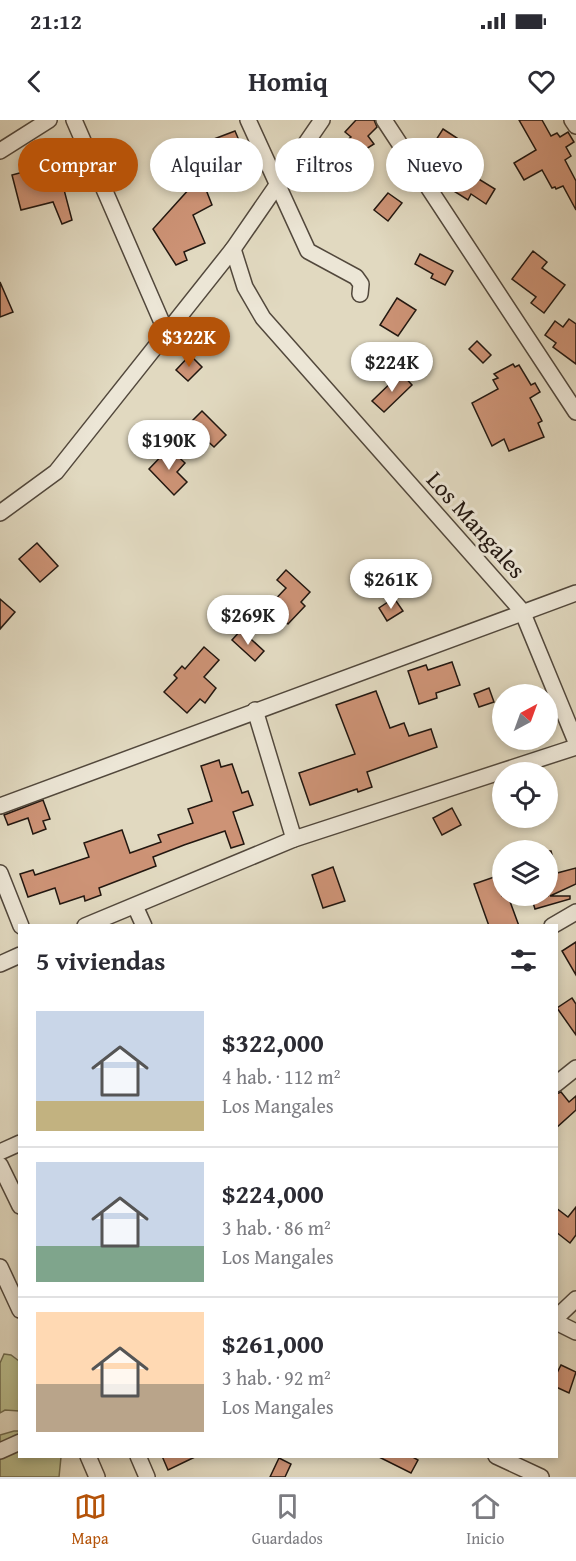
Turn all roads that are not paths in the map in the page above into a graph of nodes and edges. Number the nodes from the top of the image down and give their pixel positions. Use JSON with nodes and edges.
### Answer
{"nodes":[{"id":1,"x":50,"y":120,"type":"edge"},
{"id":2,"x":74,"y":120,"type":"edge"},
{"id":3,"x":248,"y":120,"type":"edge"},
{"id":4,"x":322,"y":120,"type":"edge"},
{"id":5,"x":384,"y":120,"type":"edge"},
{"id":6,"x":310,"y":138,"type":"edge"},
{"id":7,"x":0,"y":151,"type":"edge"},
{"id":8,"x":275,"y":181,"type":"edge"},
{"id":9,"x":275,"y":188,"type":"edge"},
{"id":10,"x":280,"y":192,"type":"edge"},
{"id":11,"x":233,"y":249,"type":"junction"},
{"id":12,"x":360,"y":294,"type":"dead end"},
{"id":13,"x":167,"y":334,"type":"junction"},
{"id":14,"x":576,"y":412,"type":"edge"},
{"id":15,"x":0,"y":513,"type":"edge"},
{"id":16,"x":576,"y":593,"type":"edge"},
{"id":17,"x":522,"y":611,"type":"junction"},
{"id":18,"x":255,"y":710,"type":"junction"},
{"id":19,"x":576,"y":742,"type":"edge"},
{"id":20,"x":576,"y":747,"type":"edge"},
{"id":21,"x":0,"y":806,"type":"edge"},
{"id":22,"x":294,"y":839,"type":"junction"},
{"id":23,"x":0,"y":873,"type":"edge"},
{"id":24,"x":135,"y":906,"type":"junction"},
{"id":25,"x":576,"y":912,"type":"edge"},
{"id":26,"x":20,"y":924,"type":"edge"},
{"id":27,"x":90,"y":924,"type":"edge"},
{"id":28,"x":143,"y":924,"type":"edge"},
{"id":29,"x":555,"y":924,"type":"edge"},
{"id":30,"x":18,"y":956,"type":"edge"},
{"id":31,"x":0,"y":964,"type":"edge"},
{"id":32,"x":576,"y":1068,"type":"edge"},
{"id":33,"x":558,"y":1082,"type":"edge"},
{"id":34,"x":18,"y":1144,"type":"edge"},
{"id":35,"x":0,"y":1152,"type":"edge"},
{"id":36,"x":0,"y":1165,"type":"edge"},
{"id":37,"x":18,"y":1202,"type":"edge"},
{"id":38,"x":0,"y":1267,"type":"edge"},
{"id":39,"x":576,"y":1299,"type":"edge"},
{"id":40,"x":18,"y":1306,"type":"edge"},
{"id":41,"x":558,"y":1318,"type":"edge"},
{"id":42,"x":558,"y":1321,"type":"edge"},
{"id":43,"x":576,"y":1332,"type":"edge"},
{"id":44,"x":18,"y":1443,"type":"edge"},
{"id":45,"x":0,"y":1451,"type":"edge"},
{"id":46,"x":89,"y":1458,"type":"edge"},
{"id":47,"x":139,"y":1458,"type":"edge"},
{"id":48,"x":500,"y":1458,"type":"edge"},
{"id":49,"x":97,"y":1477,"type":"edge"},
{"id":50,"x":147,"y":1477,"type":"edge"},
{"id":51,"x":541,"y":1477,"type":"edge"}],
"edges":[{"from":1,"to":7,"type":"street"},
{"from":2,"to":13,"type":"street"},
{"from":3,"to":8,"type":"street"},
{"from":4,"to":6,"type":"street"},
{"from":5,"to":14,"type":"street"},
{"from":9,"to":11,"type":"street"},
{"from":10,"to":12,"type":"street"},
{"from":11,"to":13,"type":"street"},
{"from":11,"to":17,"type":"street","name":"Los Mangales"},
{"from":13,"to":15,"type":"street"},
{"from":16,"to":17,"type":"street"},
{"from":17,"to":18,"type":"street"},
{"from":17,"to":19,"type":"street","name":"Los Mangales"},
{"from":18,"to":21,"type":"street"},
{"from":18,"to":22,"type":"street"},
{"from":20,"to":22,"type":"street"},
{"from":22,"to":24,"type":"street"},
{"from":23,"to":26,"type":"street"},
{"from":24,"to":27,"type":"street"},
{"from":24,"to":28,"type":"street"},
{"from":25,"to":29,"type":"street"},
{"from":30,"to":31,"type":"street"},
{"from":32,"to":33,"type":"street"},
{"from":34,"to":35,"type":"street"},
{"from":36,"to":37,"type":"street"},
{"from":38,"to":40,"type":"street"},
{"from":39,"to":41,"type":"street"},
{"from":42,"to":43,"type":"street"},
{"from":44,"to":45,"type":"street"},
{"from":46,"to":49,"type":"street"},
{"from":47,"to":50,"type":"street"},
{"from":48,"to":51,"type":"street"}]}
